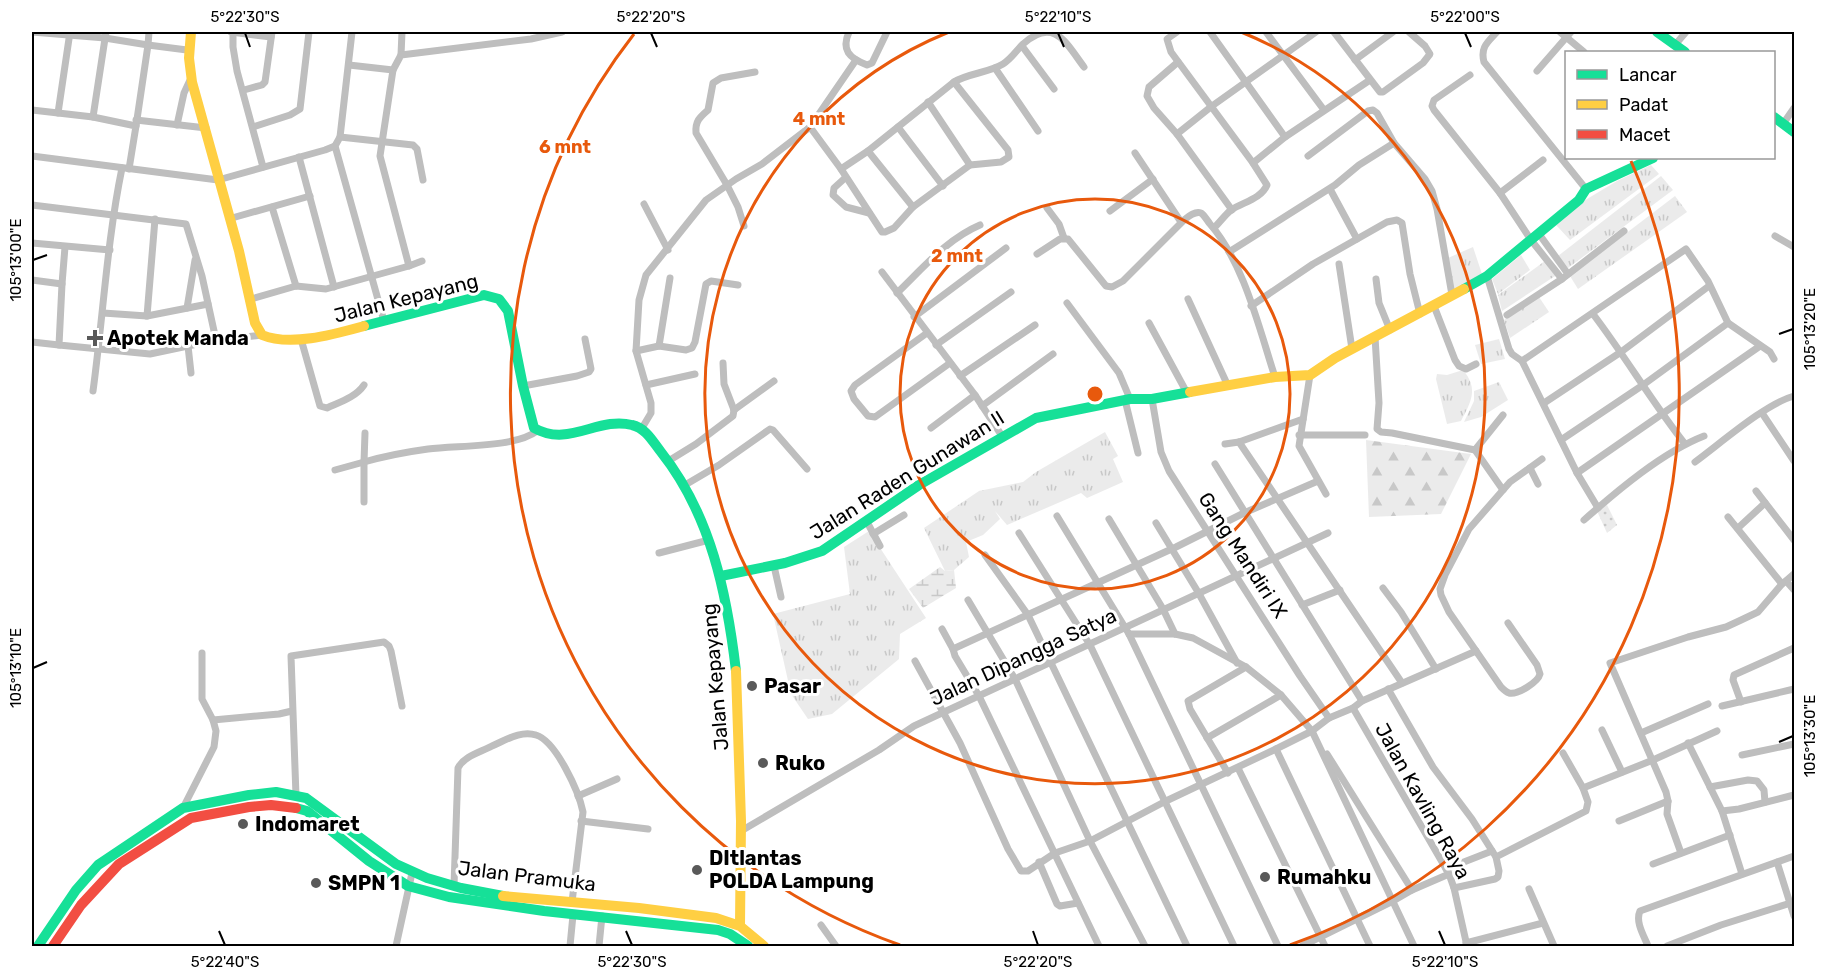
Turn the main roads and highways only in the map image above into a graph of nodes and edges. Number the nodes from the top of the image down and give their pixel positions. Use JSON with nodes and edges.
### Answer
{"nodes":[{"id":1,"x":190,"y":32,"type":"edge"},
{"id":2,"x":1656,"y":32,"type":"edge"},
{"id":3,"x":1681,"y":50,"type":"edge"},
{"id":4,"x":1775,"y":118,"type":"edge"},
{"id":5,"x":1794,"y":132,"type":"edge"},
{"id":6,"x":1651,"y":159,"type":"edge"},
{"id":7,"x":722,"y":576,"type":"junction"},
{"id":8,"x":545,"y":906,"type":"junction"},
{"id":9,"x":740,"y":925,"type":"junction"},
{"id":10,"x":38,"y":946,"type":"edge"},
{"id":11,"x":53,"y":946,"type":"edge"},
{"id":12,"x":748,"y":946,"type":"edge"},
{"id":13,"x":764,"y":946,"type":"edge"}],
"edges":[{"from":1,"to":7,"type":"main road","name":"Jalan Kepayang"},
{"from":2,"to":3,"type":"main road"},
{"from":4,"to":5,"type":"main road"},
{"from":6,"to":7,"type":"main road","name":"Jalan Raden Gunawan II"},
{"from":7,"to":9,"type":"main road","name":"Jalan Kepayang"},
{"from":8,"to":9,"type":"main road","name":"Jalan Pramuka"},
{"from":8,"to":10,"type":"main road","name":"Jalan Pramuka"},
{"from":8,"to":11,"type":"main road","name":"Jalan Pramuka"},
{"from":8,"to":12,"type":"main road","name":"Jalan Pramuka"},
{"from":9,"to":13,"type":"main road","name":"Jalan Pramuka"}]}
